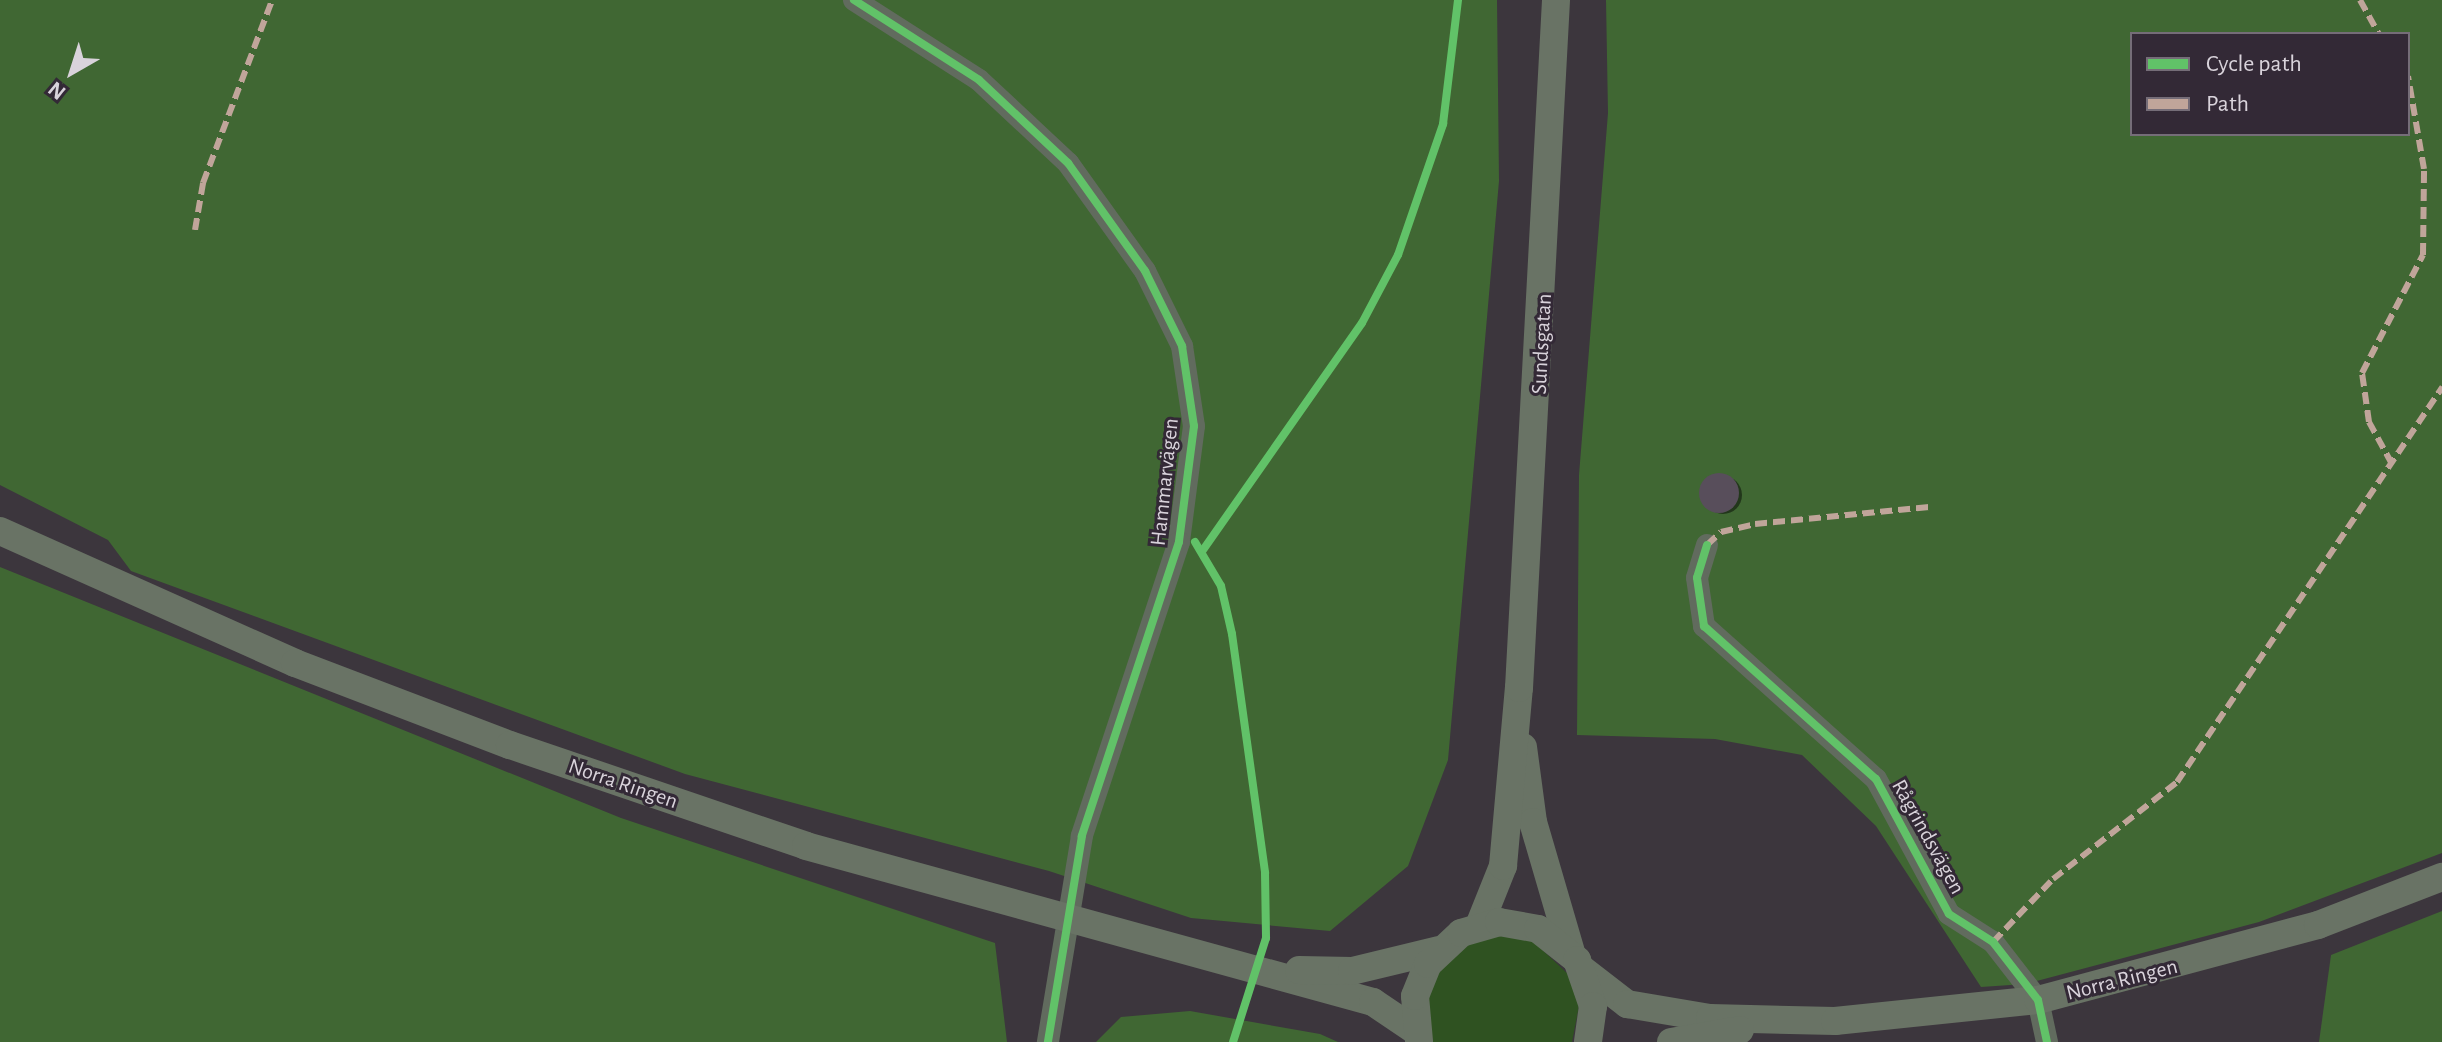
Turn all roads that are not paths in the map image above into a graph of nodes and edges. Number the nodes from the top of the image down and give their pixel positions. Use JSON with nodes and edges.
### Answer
{"nodes":[{"id":1,"x":854,"y":0,"type":"edge"},
{"id":2,"x":1556,"y":0,"type":"edge"},
{"id":3,"x":0,"y":531,"type":"edge"},
{"id":4,"x":1707,"y":545,"type":"dead end"},
{"id":5,"x":1519,"y":688,"type":"junction"},
{"id":6,"x":2442,"y":877,"type":"edge"},
{"id":7,"x":1064,"y":920,"type":"junction"},
{"id":8,"x":1479,"y":926,"type":"junction"},
{"id":9,"x":1439,"y":950,"type":"junction"},
{"id":10,"x":1577,"y":961,"type":"junction"},
{"id":11,"x":1269,"y":970,"type":"junction"},
{"id":12,"x":2038,"y":1000,"type":"junction"},
{"id":13,"x":1788,"y":1022,"type":"junction"},
{"id":14,"x":1418,"y":1037,"type":"edge"},
{"id":15,"x":1048,"y":1042,"type":"edge"},
{"id":16,"x":1588,"y":1042,"type":"edge"},
{"id":17,"x":1671,"y":1042,"type":"edge"},
{"id":18,"x":2047,"y":1042,"type":"edge"}],
"edges":[{"from":1,"to":7,"type":"street","name":"Hammarvägen"},
{"from":2,"to":5,"type":"main road","name":"Sundsgatan"},
{"from":3,"to":7,"type":"main road","name":"Norra Ringen"},
{"from":4,"to":12,"type":"street","name":"Rågrindsvägen"},
{"from":5,"to":8,"type":"main road","name":"Sundsgatan"},
{"from":5,"to":10,"type":"main road","name":"Sundsgatan"},
{"from":6,"to":12,"type":"main road","name":"Norra Ringen"},
{"from":7,"to":11,"type":"main road","name":"Norra Ringen"},
{"from":7,"to":15,"type":"street","name":"Hammarvägen"},
{"from":8,"to":9,"type":"main road"},
{"from":8,"to":10,"type":"main road","name":"Norra Ringen"},
{"from":9,"to":11,"type":"main road","name":"Norra Ringen"},
{"from":9,"to":14,"type":"main road"},
{"from":10,"to":13,"type":"main road","name":"Norra Ringen"},
{"from":10,"to":16,"type":"main road","name":"Sundsgatan"},
{"from":11,"to":14,"type":"main road","name":"Norra Ringen"},
{"from":12,"to":13,"type":"main road","name":"Norra Ringen"},
{"from":12,"to":18,"type":"street","name":"Rågrindsvägen"},
{"from":13,"to":17,"type":"main road","name":"Norra Ringen"}]}
